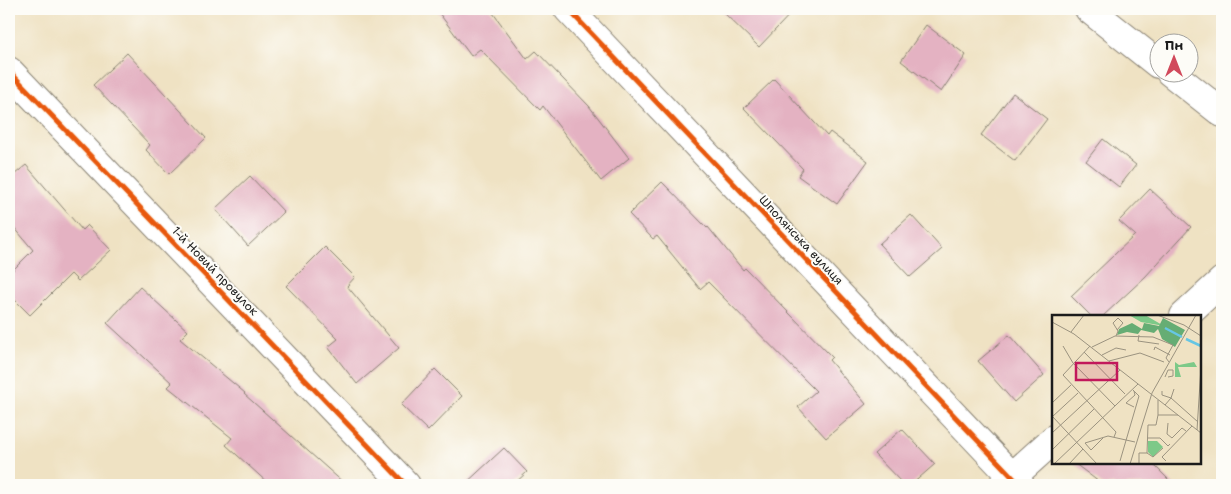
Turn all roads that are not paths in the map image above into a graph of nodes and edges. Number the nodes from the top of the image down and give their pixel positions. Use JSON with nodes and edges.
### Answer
{"nodes":[{"id":1,"x":568,"y":9,"type":"edge"},
{"id":2,"x":1089,"y":9,"type":"edge"},
{"id":3,"x":1148,"y":56,"type":"edge"},
{"id":4,"x":9,"y":71,"type":"edge"},
{"id":5,"x":1183,"y":82,"type":"edge"},
{"id":6,"x":1222,"y":113,"type":"edge"},
{"id":7,"x":1222,"y":281,"type":"edge"},
{"id":8,"x":1185,"y":315,"type":"edge"},
{"id":9,"x":1052,"y":441,"type":"edge"},
{"id":10,"x":1012,"y":483,"type":"edge"},
{"id":11,"x":406,"y":485,"type":"edge"}],
"edges":[{"from":1,"to":10,"type":"street","name":"Шполянська вулиця"},
{"from":2,"to":3,"type":"street"},
{"from":4,"to":11,"type":"street","name":"1-й Новий провулок"},
{"from":5,"to":6,"type":"street"},
{"from":7,"to":8,"type":"street"},
{"from":9,"to":10,"type":"street"}]}
